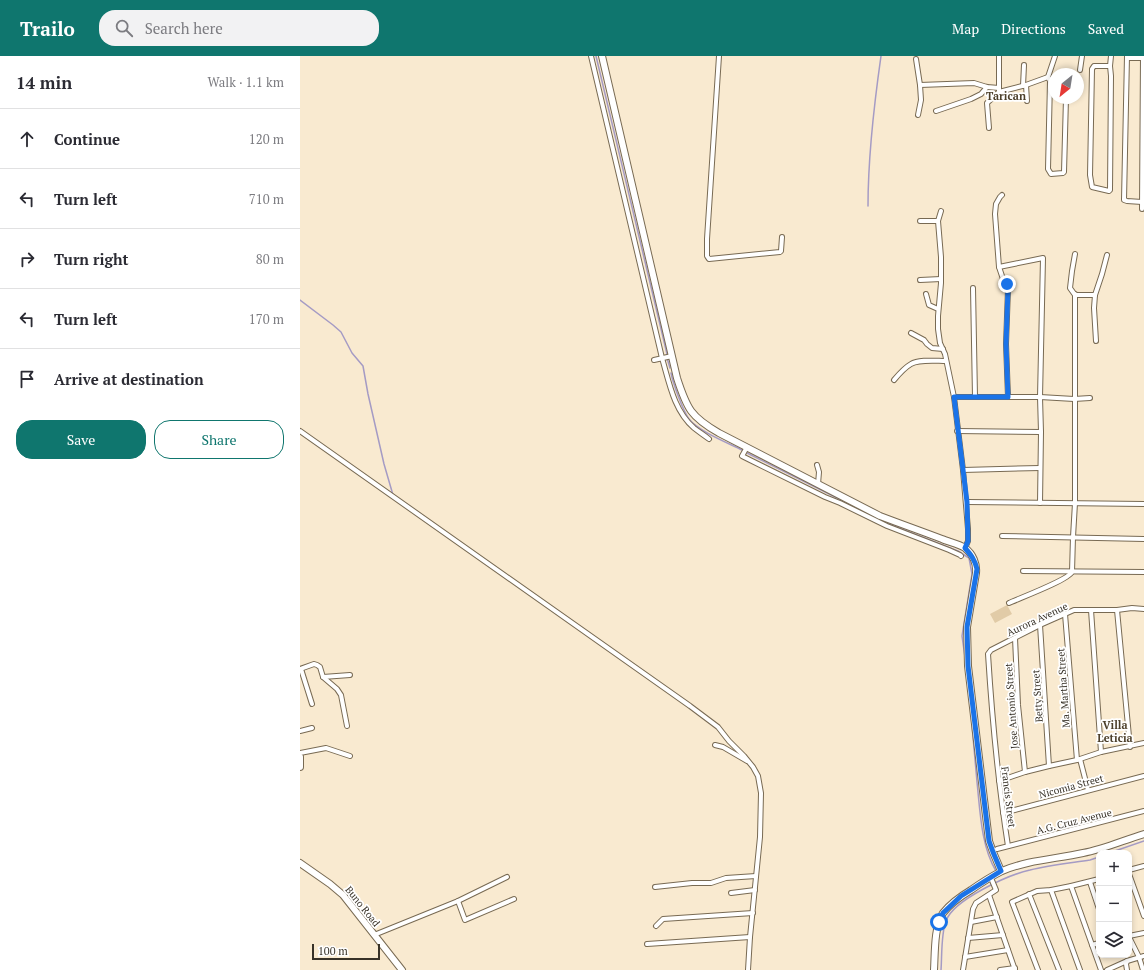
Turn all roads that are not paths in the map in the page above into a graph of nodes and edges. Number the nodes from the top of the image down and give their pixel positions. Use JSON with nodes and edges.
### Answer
{"nodes":[{"id":1,"x":591,"y":56,"type":"edge"},
{"id":2,"x":602,"y":56,"type":"edge"},
{"id":3,"x":719,"y":56,"type":"edge"},
{"id":4,"x":999,"y":56,"type":"edge"},
{"id":5,"x":1055,"y":56,"type":"edge"},
{"id":6,"x":1082,"y":56,"type":"edge"},
{"id":7,"x":1110,"y":56,"type":"edge"},
{"id":8,"x":1127,"y":57,"type":"edge"},
{"id":9,"x":1143,"y":57,"type":"edge"},
{"id":10,"x":916,"y":59,"type":"dead end"},
{"id":11,"x":1024,"y":65,"type":"dead end"},
{"id":12,"x":1110,"y":66,"type":"junction"},
{"id":13,"x":1053,"y":68,"type":"edge"},
{"id":14,"x":1080,"y":68,"type":"edge"},
{"id":15,"x":1048,"y":80,"type":"edge"},
{"id":16,"x":920,"y":85,"type":"junction"},
{"id":17,"x":1025,"y":85,"type":"junction"},
{"id":18,"x":987,"y":88,"type":"junction"},
{"id":19,"x":998,"y":90,"type":"junction"},
{"id":20,"x":1027,"y":101,"type":"dead end"},
{"id":21,"x":1050,"y":104,"type":"edge"},
{"id":22,"x":1066,"y":104,"type":"edge"},
{"id":23,"x":936,"y":111,"type":"dead end"},
{"id":24,"x":918,"y":114,"type":"dead end"},
{"id":25,"x":989,"y":128,"type":"dead end"},
{"id":26,"x":1002,"y":195,"type":"dead end"},
{"id":27,"x":1142,"y":202,"type":"junction"},
{"id":28,"x":1142,"y":209,"type":"dead end"},
{"id":29,"x":941,"y":211,"type":"dead end"},
{"id":30,"x":920,"y":221,"type":"dead end"},
{"id":31,"x":938,"y":221,"type":"junction"},
{"id":32,"x":782,"y":237,"type":"dead end"},
{"id":33,"x":1075,"y":254,"type":"dead end"},
{"id":34,"x":1107,"y":255,"type":"dead end"},
{"id":35,"x":999,"y":267,"type":"junction"},
{"id":36,"x":941,"y":279,"type":"junction"},
{"id":37,"x":920,"y":280,"type":"dead end"},
{"id":38,"x":973,"y":288,"type":"dead end"},
{"id":39,"x":926,"y":294,"type":"dead end"},
{"id":40,"x":1075,"y":294,"type":"junction"},
{"id":41,"x":1095,"y":295,"type":"junction"},
{"id":42,"x":938,"y":309,"type":"junction"},
{"id":43,"x":911,"y":333,"type":"dead end"},
{"id":44,"x":1096,"y":341,"type":"dead end"},
{"id":45,"x":943,"y":349,"type":"junction"},
{"id":46,"x":672,"y":356,"type":"junction"},
{"id":47,"x":662,"y":358,"type":"junction"},
{"id":48,"x":654,"y":360,"type":"dead end"},
{"id":49,"x":946,"y":361,"type":"junction"},
{"id":50,"x":675,"y":370,"type":"junction"},
{"id":51,"x":666,"y":372,"type":"junction"},
{"id":52,"x":894,"y":380,"type":"dead end"},
{"id":53,"x":1040,"y":396,"type":"junction"},
{"id":54,"x":954,"y":397,"type":"junction"},
{"id":55,"x":975,"y":397,"type":"junction"},
{"id":56,"x":1008,"y":397,"type":"junction"},
{"id":57,"x":1074,"y":398,"type":"junction"},
{"id":58,"x":1090,"y":398,"type":"dead end"},
{"id":59,"x":300,"y":431,"type":"edge"},
{"id":60,"x":958,"y":431,"type":"junction"},
{"id":61,"x":1041,"y":432,"type":"junction"},
{"id":62,"x":709,"y":439,"type":"dead end"},
{"id":63,"x":747,"y":447,"type":"junction"},
{"id":64,"x":817,"y":465,"type":"dead end"},
{"id":65,"x":1040,"y":468,"type":"junction"},
{"id":66,"x":963,"y":470,"type":"junction"},
{"id":67,"x":818,"y":484,"type":"junction"},
{"id":68,"x":967,"y":502,"type":"junction"},
{"id":69,"x":1040,"y":503,"type":"junction"},
{"id":70,"x":1075,"y":504,"type":"junction"},
{"id":71,"x":1144,"y":504,"type":"edge"},
{"id":72,"x":1002,"y":536,"type":"dead end"},
{"id":73,"x":1073,"y":538,"type":"junction"},
{"id":74,"x":1144,"y":539,"type":"edge"},
{"id":75,"x":965,"y":548,"type":"junction"},
{"id":76,"x":961,"y":556,"type":"dead end"},
{"id":77,"x":1023,"y":571,"type":"dead end"},
{"id":78,"x":1072,"y":572,"type":"junction"},
{"id":79,"x":1144,"y":572,"type":"edge"},
{"id":80,"x":1009,"y":603,"type":"dead end"},
{"id":81,"x":1144,"y":609,"type":"edge"},
{"id":82,"x":1091,"y":610,"type":"junction"},
{"id":83,"x":1117,"y":610,"type":"junction"},
{"id":84,"x":1065,"y":614,"type":"junction"},
{"id":85,"x":1040,"y":625,"type":"junction"},
{"id":86,"x":1015,"y":638,"type":"junction"},
{"id":87,"x":988,"y":654,"type":"joint"},
{"id":88,"x":301,"y":669,"type":"edge"},
{"id":89,"x":350,"y":675,"type":"dead end"},
{"id":90,"x":323,"y":677,"type":"junction"},
{"id":91,"x":312,"y":704,"type":"dead end"},
{"id":92,"x":347,"y":726,"type":"dead end"},
{"id":93,"x":312,"y":728,"type":"dead end"},
{"id":94,"x":300,"y":731,"type":"edge"},
{"id":95,"x":1144,"y":743,"type":"edge"},
{"id":96,"x":714,"y":745,"type":"dead end"},
{"id":97,"x":1130,"y":746,"type":"junction"},
{"id":98,"x":300,"y":752,"type":"edge"},
{"id":99,"x":1101,"y":752,"type":"junction"},
{"id":100,"x":350,"y":756,"type":"dead end"},
{"id":101,"x":300,"y":757,"type":"edge"},
{"id":102,"x":1078,"y":760,"type":"junction"},
{"id":103,"x":749,"y":762,"type":"junction"},
{"id":104,"x":1050,"y":766,"type":"junction"},
{"id":105,"x":300,"y":767,"type":"edge"},
{"id":106,"x":1025,"y":772,"type":"junction"},
{"id":107,"x":1144,"y":776,"type":"edge"},
{"id":108,"x":999,"y":781,"type":"junction"},
{"id":109,"x":1088,"y":790,"type":"junction"},
{"id":110,"x":1144,"y":811,"type":"edge"},
{"id":111,"x":1003,"y":813,"type":"junction"},
{"id":112,"x":1144,"y":834,"type":"edge"},
{"id":113,"x":1008,"y":846,"type":"junction"},
{"id":114,"x":997,"y":849,"type":"dead end"},
{"id":115,"x":300,"y":864,"type":"edge"},
{"id":116,"x":1144,"y":866,"type":"edge"},
{"id":117,"x":1132,"y":869,"type":"edge"},
{"id":118,"x":1001,"y":871,"type":"junction"},
{"id":119,"x":756,"y":876,"type":"junction"},
{"id":120,"x":507,"y":877,"type":"dead end"},
{"id":121,"x":992,"y":879,"type":"junction"},
{"id":122,"x":1096,"y":880,"type":"edge"},
{"id":123,"x":1090,"y":882,"type":"junction"},
{"id":124,"x":1132,"y":882,"type":"edge"},
{"id":125,"x":1071,"y":886,"type":"junction"},
{"id":126,"x":655,"y":887,"type":"dead end"},
{"id":127,"x":755,"y":890,"type":"junction"},
{"id":128,"x":1051,"y":890,"type":"junction"},
{"id":129,"x":731,"y":894,"type":"dead end"},
{"id":130,"x":1029,"y":894,"type":"junction"},
{"id":131,"x":989,"y":895,"type":"junction"},
{"id":132,"x":514,"y":899,"type":"dead end"},
{"id":133,"x":1096,"y":900,"type":"edge"},
{"id":134,"x":458,"y":901,"type":"junction"},
{"id":135,"x":753,"y":913,"type":"junction"},
{"id":136,"x":1144,"y":916,"type":"edge"},
{"id":137,"x":997,"y":917,"type":"junction"},
{"id":138,"x":970,"y":922,"type":"junction"},
{"id":139,"x":656,"y":926,"type":"dead end"},
{"id":140,"x":1144,"y":933,"type":"edge"},
{"id":141,"x":1003,"y":935,"type":"junction"},
{"id":142,"x":374,"y":936,"type":"junction"},
{"id":143,"x":1132,"y":936,"type":"edge"},
{"id":144,"x":750,"y":937,"type":"junction"},
{"id":145,"x":968,"y":938,"type":"junction"},
{"id":146,"x":1132,"y":943,"type":"edge"},
{"id":147,"x":647,"y":944,"type":"dead end"},
{"id":148,"x":1096,"y":944,"type":"edge"},
{"id":149,"x":1092,"y":945,"type":"junction"},
{"id":150,"x":1008,"y":950,"type":"junction"},
{"id":151,"x":1144,"y":956,"type":"edge"},
{"id":152,"x":965,"y":957,"type":"junction"},
{"id":153,"x":1139,"y":957,"type":"junction"},
{"id":154,"x":1127,"y":961,"type":"junction"},
{"id":155,"x":1015,"y":969,"type":"edge"},
{"id":156,"x":402,"y":970,"type":"edge"},
{"id":157,"x":748,"y":970,"type":"edge"},
{"id":158,"x":934,"y":970,"type":"edge"},
{"id":159,"x":963,"y":970,"type":"edge"},
{"id":160,"x":1000,"y":970,"type":"edge"},
{"id":161,"x":1038,"y":970,"type":"edge"},
{"id":162,"x":1059,"y":970,"type":"edge"},
{"id":163,"x":1080,"y":970,"type":"edge"},
{"id":164,"x":1101,"y":970,"type":"edge"},
{"id":165,"x":1107,"y":970,"type":"edge"},
{"id":166,"x":1127,"y":970,"type":"edge"},
{"id":167,"x":1143,"y":970,"type":"edge"}],
"edges":[{"from":1,"to":47,"type":"street"},
{"from":2,"to":46,"type":"street"},
{"from":3,"to":32,"type":"street"},
{"from":4,"to":19,"type":"street"},
{"from":5,"to":13,"type":"street"},
{"from":6,"to":14,"type":"street"},
{"from":7,"to":12,"type":"street"},
{"from":8,"to":9,"type":"street"},
{"from":8,"to":27,"type":"street"},
{"from":9,"to":27,"type":"street"},
{"from":10,"to":16,"type":"street"},
{"from":11,"to":17,"type":"street"},
{"from":12,"to":12,"type":"street"},
{"from":15,"to":17,"type":"street"},
{"from":16,"to":18,"type":"street"},
{"from":16,"to":24,"type":"street"},
{"from":17,"to":19,"type":"street"},
{"from":17,"to":20,"type":"street"},
{"from":18,"to":19,"type":"street"},
{"from":18,"to":23,"type":"street"},
{"from":19,"to":25,"type":"street"},
{"from":21,"to":22,"type":"street"},
{"from":26,"to":35,"type":"street"},
{"from":27,"to":28,"type":"street"},
{"from":29,"to":31,"type":"street"},
{"from":30,"to":31,"type":"street"},
{"from":31,"to":36,"type":"street"},
{"from":33,"to":40,"type":"street"},
{"from":34,"to":41,"type":"street"},
{"from":35,"to":53,"type":"street"},
{"from":35,"to":56,"type":"street"},
{"from":36,"to":37,"type":"street"},
{"from":36,"to":42,"type":"street"},
{"from":38,"to":55,"type":"street"},
{"from":39,"to":42,"type":"street"},
{"from":40,"to":41,"type":"street"},
{"from":40,"to":57,"type":"street"},
{"from":41,"to":44,"type":"street"},
{"from":42,"to":45,"type":"street"},
{"from":43,"to":45,"type":"street"},
{"from":45,"to":49,"type":"street"},
{"from":46,"to":47,"type":"street"},
{"from":46,"to":50,"type":"street"},
{"from":47,"to":48,"type":"street"},
{"from":47,"to":51,"type":"street"},
{"from":49,"to":52,"type":"street"},
{"from":49,"to":54,"type":"street"},
{"from":50,"to":51,"type":"street"},
{"from":50,"to":63,"type":"street"},
{"from":51,"to":62,"type":"street"},
{"from":53,"to":56,"type":"street"},
{"from":53,"to":57,"type":"street"},
{"from":53,"to":61,"type":"street"},
{"from":54,"to":55,"type":"street"},
{"from":54,"to":60,"type":"street"},
{"from":55,"to":56,"type":"street"},
{"from":57,"to":58,"type":"street"},
{"from":57,"to":70,"type":"street"},
{"from":59,"to":103,"type":"street"},
{"from":60,"to":61,"type":"street"},
{"from":60,"to":66,"type":"street"},
{"from":61,"to":65,"type":"street"},
{"from":63,"to":67,"type":"street"},
{"from":63,"to":76,"type":"street"},
{"from":64,"to":67,"type":"street"},
{"from":65,"to":66,"type":"street"},
{"from":65,"to":69,"type":"street"},
{"from":66,"to":68,"type":"street"},
{"from":67,"to":75,"type":"street"},
{"from":68,"to":69,"type":"street"},
{"from":68,"to":75,"type":"street"},
{"from":69,"to":70,"type":"street"},
{"from":70,"to":71,"type":"street"},
{"from":70,"to":73,"type":"street"},
{"from":72,"to":73,"type":"street"},
{"from":73,"to":74,"type":"street"},
{"from":73,"to":78,"type":"street"},
{"from":75,"to":118,"type":"street"},
{"from":77,"to":78,"type":"street"},
{"from":78,"to":79,"type":"street"},
{"from":78,"to":80,"type":"street"},
{"from":81,"to":83,"type":"street","name":"Aurora Avenue"},
{"from":82,"to":83,"type":"street","name":"Aurora Avenue"},
{"from":82,"to":84,"type":"street","name":"Aurora Avenue"},
{"from":82,"to":99,"type":"street"},
{"from":83,"to":97,"type":"street"},
{"from":84,"to":85,"type":"street","name":"Aurora Avenue"},
{"from":84,"to":102,"type":"street","name":"Ma. Martha Street"},
{"from":85,"to":86,"type":"street","name":"Aurora Avenue"},
{"from":85,"to":104,"type":"street","name":"Betty Street"},
{"from":86,"to":87,"type":"street","name":"Aurora Avenue"},
{"from":86,"to":106,"type":"street","name":"Jose Antonio Street"},
{"from":87,"to":108,"type":"street","name":"Francis Street"},
{"from":88,"to":90,"type":"street"},
{"from":88,"to":91,"type":"street"},
{"from":89,"to":90,"type":"street"},
{"from":90,"to":92,"type":"street"},
{"from":93,"to":94,"type":"street"},
{"from":95,"to":97,"type":"street"},
{"from":96,"to":103,"type":"street"},
{"from":97,"to":99,"type":"street"},
{"from":98,"to":100,"type":"street"},
{"from":99,"to":102,"type":"street"},
{"from":101,"to":105,"type":"street"},
{"from":102,"to":104,"type":"street"},
{"from":102,"to":109,"type":"street","name":"Ma. Martha Street"},
{"from":103,"to":119,"type":"street"},
{"from":104,"to":106,"type":"street"},
{"from":106,"to":108,"type":"street"},
{"from":107,"to":109,"type":"street","name":"Nicomia Street"},
{"from":108,"to":111,"type":"street","name":"Francis Street"},
{"from":109,"to":111,"type":"street","name":"Nicomia Street"},
{"from":110,"to":113,"type":"street","name":"A.G. Cruz Avenue"},
{"from":111,"to":113,"type":"street","name":"Francis Street"},
{"from":112,"to":118,"type":"street"},
{"from":113,"to":114,"type":"street","name":"A.G. Cruz Avenue"},
{"from":115,"to":142,"type":"street","name":"Buno Road"},
{"from":116,"to":117,"type":"street"},
{"from":118,"to":121,"type":"street"},
{"from":119,"to":126,"type":"street"},
{"from":119,"to":127,"type":"street"},
{"from":120,"to":134,"type":"street"},
{"from":121,"to":131,"type":"street"},
{"from":121,"to":158,"type":"street"},
{"from":122,"to":123,"type":"street"},
{"from":123,"to":125,"type":"street"},
{"from":123,"to":133,"type":"street"},
{"from":124,"to":136,"type":"street"},
{"from":125,"to":128,"type":"street"},
{"from":125,"to":149,"type":"street"},
{"from":127,"to":129,"type":"street"},
{"from":127,"to":135,"type":"street"},
{"from":128,"to":130,"type":"street"},
{"from":128,"to":163,"type":"street"},
{"from":130,"to":161,"type":"street"},
{"from":130,"to":162,"type":"street"},
{"from":131,"to":137,"type":"street"},
{"from":131,"to":138,"type":"street"},
{"from":132,"to":134,"type":"street"},
{"from":134,"to":142,"type":"street"},
{"from":135,"to":139,"type":"street"},
{"from":135,"to":144,"type":"street"},
{"from":137,"to":138,"type":"street"},
{"from":137,"to":141,"type":"street"},
{"from":138,"to":145,"type":"street"},
{"from":140,"to":143,"type":"street"},
{"from":141,"to":145,"type":"street"},
{"from":141,"to":150,"type":"street"},
{"from":142,"to":156,"type":"street","name":"Buno Road"},
{"from":144,"to":147,"type":"street"},
{"from":144,"to":157,"type":"street"},
{"from":145,"to":152,"type":"street"},
{"from":146,"to":153,"type":"street"},
{"from":148,"to":149,"type":"street"},
{"from":149,"to":164,"type":"street"},
{"from":150,"to":152,"type":"street"},
{"from":150,"to":155,"type":"street"},
{"from":151,"to":153,"type":"street"},
{"from":152,"to":159,"type":"street"},
{"from":153,"to":154,"type":"street"},
{"from":153,"to":167,"type":"street"},
{"from":154,"to":165,"type":"street"},
{"from":154,"to":166,"type":"street"},
{"from":155,"to":160,"type":"street"}]}
